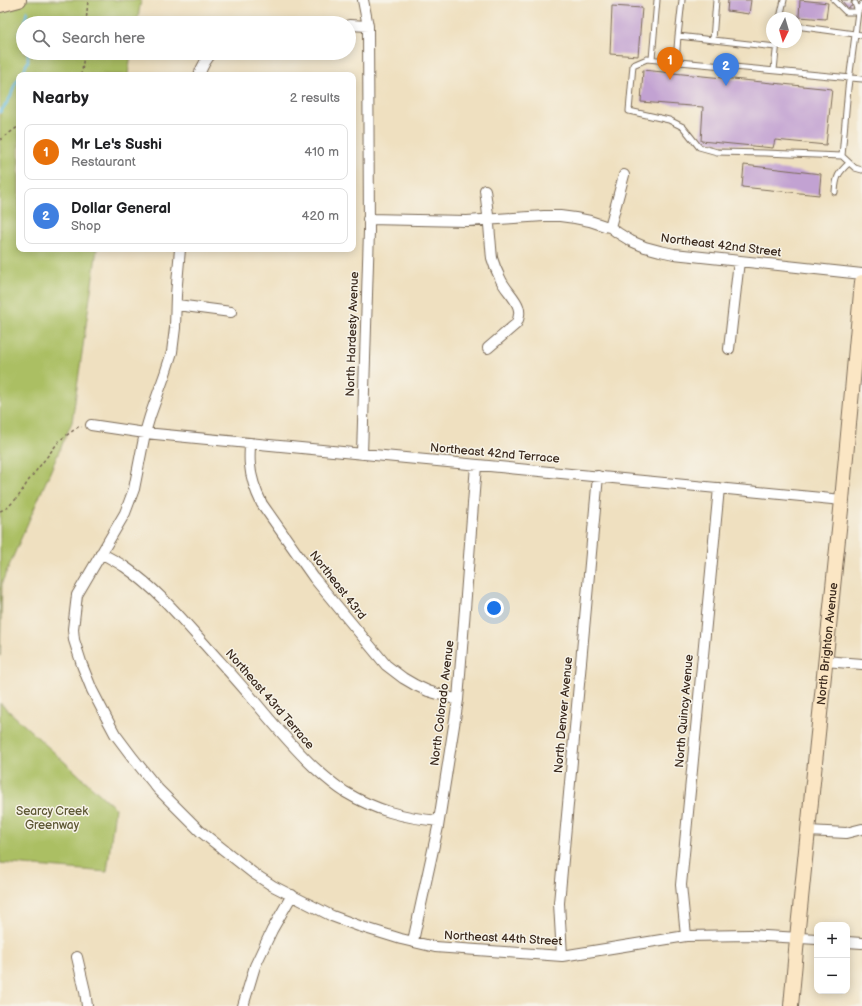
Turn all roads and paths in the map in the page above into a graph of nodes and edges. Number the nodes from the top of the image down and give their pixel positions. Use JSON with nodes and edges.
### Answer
{"nodes":[{"id":1,"x":18,"y":0,"type":"edge"},
{"id":2,"x":88,"y":0,"type":"edge"},
{"id":3,"x":363,"y":0,"type":"edge"},
{"id":4,"x":657,"y":0,"type":"edge"},
{"id":5,"x":682,"y":0,"type":"edge"},
{"id":6,"x":716,"y":0,"type":"edge"},
{"id":7,"x":784,"y":0,"type":"edge"},
{"id":8,"x":834,"y":0,"type":"edge"},
{"id":9,"x":855,"y":3,"type":"dead end"},
{"id":10,"x":862,"y":4,"type":"edge"},
{"id":11,"x":0,"y":5,"type":"edge"},
{"id":12,"x":781,"y":12,"type":"edge"},
{"id":13,"x":858,"y":12,"type":"junction"},
{"id":14,"x":87,"y":16,"type":"edge"},
{"id":15,"x":356,"y":25,"type":"edge"},
{"id":16,"x":368,"y":26,"type":"junction"},
{"id":17,"x":802,"y":27,"type":"edge"},
{"id":18,"x":856,"y":34,"type":"junction"},
{"id":19,"x":862,"y":34,"type":"edge"},
{"id":20,"x":678,"y":36,"type":"junction"},
{"id":21,"x":713,"y":40,"type":"junction"},
{"id":22,"x":766,"y":44,"type":"edge"},
{"id":23,"x":777,"y":48,"type":"edge"},
{"id":24,"x":83,"y":60,"type":"edge"},
{"id":25,"x":207,"y":60,"type":"edge"},
{"id":26,"x":652,"y":60,"type":"junction"},
{"id":27,"x":676,"y":62,"type":"junction"},
{"id":28,"x":774,"y":70,"type":"junction"},
{"id":29,"x":82,"y":72,"type":"edge"},
{"id":30,"x":200,"y":72,"type":"edge"},
{"id":31,"x":850,"y":78,"type":"junction"},
{"id":32,"x":862,"y":79,"type":"edge"},
{"id":33,"x":16,"y":128,"type":"edge"},
{"id":34,"x":0,"y":140,"type":"edge"},
{"id":35,"x":842,"y":156,"type":"junction"},
{"id":36,"x":849,"y":163,"type":"junction"},
{"id":37,"x":862,"y":170,"type":"edge"},
{"id":38,"x":624,"y":175,"type":"dead end"},
{"id":39,"x":485,"y":190,"type":"dead end"},
{"id":40,"x":835,"y":192,"type":"dead end"},
{"id":41,"x":368,"y":219,"type":"junction"},
{"id":42,"x":488,"y":220,"type":"junction"},
{"id":43,"x":610,"y":227,"type":"junction"},
{"id":44,"x":180,"y":252,"type":"edge"},
{"id":45,"x":739,"y":261,"type":"junction"},
{"id":46,"x":862,"y":274,"type":"edge"},
{"id":47,"x":862,"y":282,"type":"edge"},
{"id":48,"x":177,"y":305,"type":"junction"},
{"id":49,"x":231,"y":312,"type":"dead end"},
{"id":50,"x":488,"y":348,"type":"dead end"},
{"id":51,"x":729,"y":349,"type":"dead end"},
{"id":52,"x":859,"y":357,"type":"edge"},
{"id":53,"x":91,"y":425,"type":"joint"},
{"id":54,"x":145,"y":433,"type":"junction"},
{"id":55,"x":250,"y":443,"type":"junction"},
{"id":56,"x":362,"y":454,"type":"junction"},
{"id":57,"x":476,"y":464,"type":"junction"},
{"id":58,"x":598,"y":476,"type":"junction"},
{"id":59,"x":719,"y":488,"type":"junction"},
{"id":60,"x":842,"y":500,"type":"junction"},
{"id":61,"x":0,"y":510,"type":"edge"},
{"id":62,"x":101,"y":553,"type":"junction"},
{"id":63,"x":825,"y":661,"type":"junction"},
{"id":64,"x":862,"y":664,"type":"edge"},
{"id":65,"x":458,"y":700,"type":"junction"},
{"id":66,"x":439,"y":821,"type":"junction"},
{"id":67,"x":862,"y":829,"type":"edge"},
{"id":68,"x":808,"y":831,"type":"junction"},
{"id":69,"x":292,"y":895,"type":"junction"},
{"id":70,"x":686,"y":936,"type":"junction"},
{"id":71,"x":797,"y":937,"type":"junction"},
{"id":72,"x":814,"y":939,"type":"edge"},
{"id":73,"x":413,"y":941,"type":"junction"},
{"id":74,"x":850,"y":942,"type":"edge"},
{"id":75,"x":862,"y":943,"type":"edge"},
{"id":76,"x":562,"y":956,"type":"junction"},
{"id":77,"x":77,"y":957,"type":"dead end"},
{"id":78,"x":87,"y":1006,"type":"edge"},
{"id":79,"x":244,"y":1006,"type":"edge"},
{"id":80,"x":791,"y":1006,"type":"edge"}],
"edges":[{"from":1,"to":11,"type":"main road"},
{"from":2,"to":14,"type":"path"},
{"from":3,"to":16,"type":"street","name":"North Hardesty Avenue"},
{"from":4,"to":26,"type":"lane"},
{"from":5,"to":20,"type":"lane"},
{"from":6,"to":21,"type":"lane"},
{"from":7,"to":12,"type":"lane"},
{"from":8,"to":13,"type":"lane"},
{"from":9,"to":13,"type":"lane"},
{"from":10,"to":13,"type":"lane"},
{"from":13,"to":18,"type":"lane"},
{"from":15,"to":16,"type":"street"},
{"from":16,"to":41,"type":"street","name":"North Hardesty Avenue"},
{"from":17,"to":18,"type":"lane"},
{"from":18,"to":19,"type":"lane"},
{"from":18,"to":31,"type":"lane"},
{"from":20,"to":21,"type":"lane"},
{"from":20,"to":27,"type":"lane"},
{"from":21,"to":22,"type":"lane"},
{"from":23,"to":28,"type":"lane"},
{"from":24,"to":29,"type":"path"},
{"from":25,"to":30,"type":"street"},
{"from":26,"to":27,"type":"lane"},
{"from":26,"to":35,"type":"lane"},
{"from":27,"to":28,"type":"lane"},
{"from":28,"to":31,"type":"lane"},
{"from":31,"to":32,"type":"lane"},
{"from":31,"to":35,"type":"lane"},
{"from":33,"to":34,"type":"path"},
{"from":35,"to":36,"type":"lane"},
{"from":36,"to":37,"type":"lane"},
{"from":36,"to":40,"type":"lane"},
{"from":38,"to":43,"type":"street"},
{"from":39,"to":42,"type":"street"},
{"from":41,"to":42,"type":"street","name":"Northeast 42nd Street"},
{"from":41,"to":56,"type":"street","name":"North Hardesty Avenue"},
{"from":42,"to":43,"type":"street","name":"Northeast 42nd Street"},
{"from":42,"to":50,"type":"street"},
{"from":43,"to":45,"type":"street","name":"Northeast 42nd Street"},
{"from":44,"to":48,"type":"street","name":"Northeast 44th Street"},
{"from":45,"to":46,"type":"street","name":"Northeast 42nd Street"},
{"from":45,"to":51,"type":"street"},
{"from":47,"to":52,"type":"main road","name":"North Brighton Avenue"},
{"from":48,"to":49,"type":"street"},
{"from":48,"to":54,"type":"street","name":"Northeast 44th Street"},
{"from":52,"to":60,"type":"main road","name":"North Brighton Avenue"},
{"from":53,"to":54,"type":"street","name":"Northeast 42nd Terrace"},
{"from":53,"to":61,"type":"path"},
{"from":54,"to":55,"type":"street","name":"Northeast 42nd Terrace"},
{"from":54,"to":62,"type":"street","name":"Northeast 44th Street"},
{"from":55,"to":56,"type":"street","name":"Northeast 42nd Terrace"},
{"from":55,"to":65,"type":"street","name":"Northeast 43rd"},
{"from":56,"to":57,"type":"street","name":"Northeast 42nd Terrace"},
{"from":57,"to":58,"type":"street","name":"Northeast 42nd Terrace"},
{"from":57,"to":65,"type":"street","name":"North Colorado Avenue"},
{"from":58,"to":59,"type":"street","name":"Northeast 42nd Terrace"},
{"from":58,"to":76,"type":"street","name":"North Denver Avenue"},
{"from":59,"to":60,"type":"street","name":"Northeast 42nd Terrace"},
{"from":59,"to":70,"type":"street","name":"North Quincy Avenue"},
{"from":60,"to":63,"type":"main road","name":"North Brighton Avenue"},
{"from":62,"to":66,"type":"street","name":"Northeast 43rd Terrace"},
{"from":62,"to":69,"type":"street","name":"Northeast 44th Street"},
{"from":63,"to":64,"type":"street"},
{"from":63,"to":68,"type":"main road","name":"North Brighton Avenue"},
{"from":65,"to":66,"type":"street","name":"North Colorado Avenue"},
{"from":66,"to":73,"type":"street","name":"North Colorado Avenue"},
{"from":67,"to":68,"type":"street"},
{"from":68,"to":71,"type":"main road","name":"North Brighton Avenue"},
{"from":69,"to":73,"type":"street","name":"Northeast 44th Street"},
{"from":69,"to":79,"type":"street"},
{"from":70,"to":71,"type":"street","name":"Northeast 44th Street"},
{"from":70,"to":76,"type":"street","name":"Northeast 44th Street"},
{"from":71,"to":72,"type":"street","name":"Northeast 44th Street"},
{"from":71,"to":80,"type":"main road","name":"North Brighton Avenue"},
{"from":73,"to":76,"type":"street","name":"Northeast 44th Street"},
{"from":74,"to":75,"type":"street"},
{"from":77,"to":78,"type":"street"}]}
